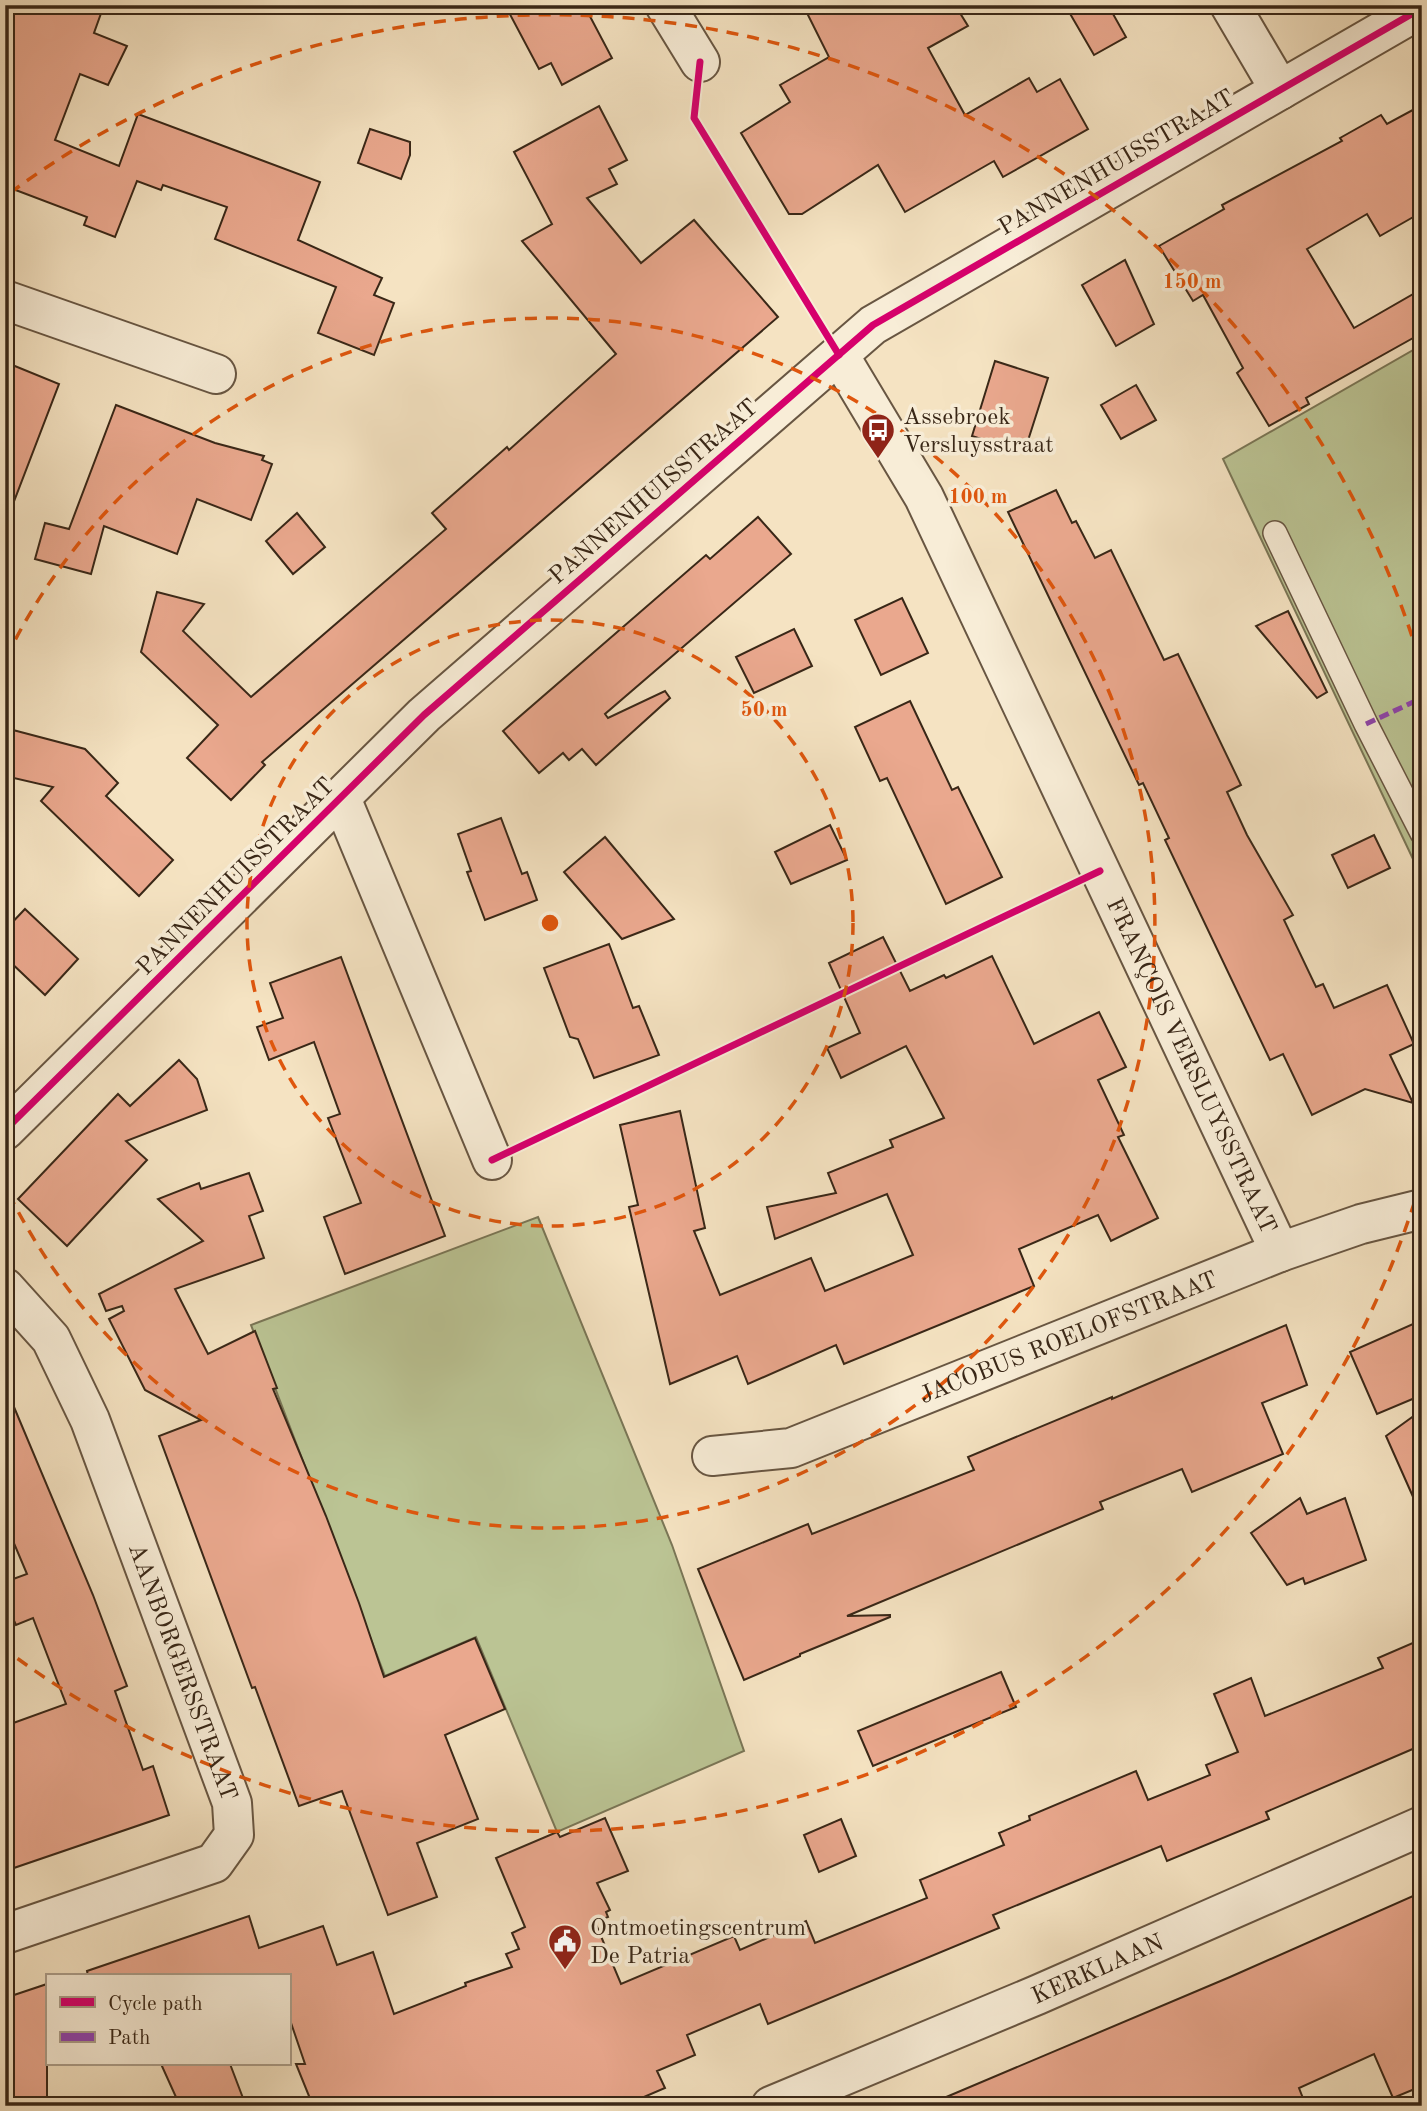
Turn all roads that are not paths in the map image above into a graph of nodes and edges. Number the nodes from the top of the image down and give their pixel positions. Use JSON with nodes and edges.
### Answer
{"nodes":[{"id":1,"x":665,"y":5,"type":"edge"},
{"id":2,"x":1230,"y":5,"type":"edge"},
{"id":3,"x":1422,"y":8,"type":"edge"},
{"id":4,"x":701,"y":62,"type":"dead end"},
{"id":5,"x":1280,"y":90,"type":"junction"},
{"id":6,"x":5,"y":300,"type":"edge"},
{"id":7,"x":839,"y":355,"type":"junction"},
{"id":8,"x":216,"y":374,"type":"dead end"},
{"id":9,"x":1275,"y":533,"type":"dead end"},
{"id":10,"x":341,"y":798,"type":"junction"},
{"id":11,"x":1422,"y":833,"type":"edge"},
{"id":12,"x":5,"y":1130,"type":"edge"},
{"id":13,"x":492,"y":1160,"type":"dead end"},
{"id":14,"x":1422,"y":1209,"type":"edge"},
{"id":15,"x":1280,"y":1252,"type":"junction"},
{"id":16,"x":5,"y":1288,"type":"edge"},
{"id":17,"x":712,"y":1456,"type":"dead end"},
{"id":18,"x":1422,"y":1826,"type":"edge"},
{"id":19,"x":5,"y":1934,"type":"edge"},
{"id":20,"x":771,"y":2106,"type":"edge"}],
"edges":[{"from":1,"to":4,"type":"street"},
{"from":2,"to":5,"type":"street"},
{"from":3,"to":5,"type":"street","name":"PANNENHUISSTRAAT"},
{"from":5,"to":7,"type":"street","name":"PANNENHUISSTRAAT"},
{"from":6,"to":8,"type":"street"},
{"from":7,"to":10,"type":"street","name":"PANNENHUISSTRAAT"},
{"from":7,"to":15,"type":"street","name":"FRANÇOIS VERSLUYSSTRAAT"},
{"from":9,"to":11,"type":"lane"},
{"from":10,"to":12,"type":"street","name":"PANNENHUISSTRAAT"},
{"from":10,"to":13,"type":"street"},
{"from":14,"to":15,"type":"street","name":"JACOBUS ROELOFSTRAAT"},
{"from":15,"to":17,"type":"street","name":"JACOBUS ROELOFSTRAAT"},
{"from":16,"to":19,"type":"street","name":"AANBORGERSSTRAAT"},
{"from":18,"to":20,"type":"street","name":"KERKLAAN"}]}
